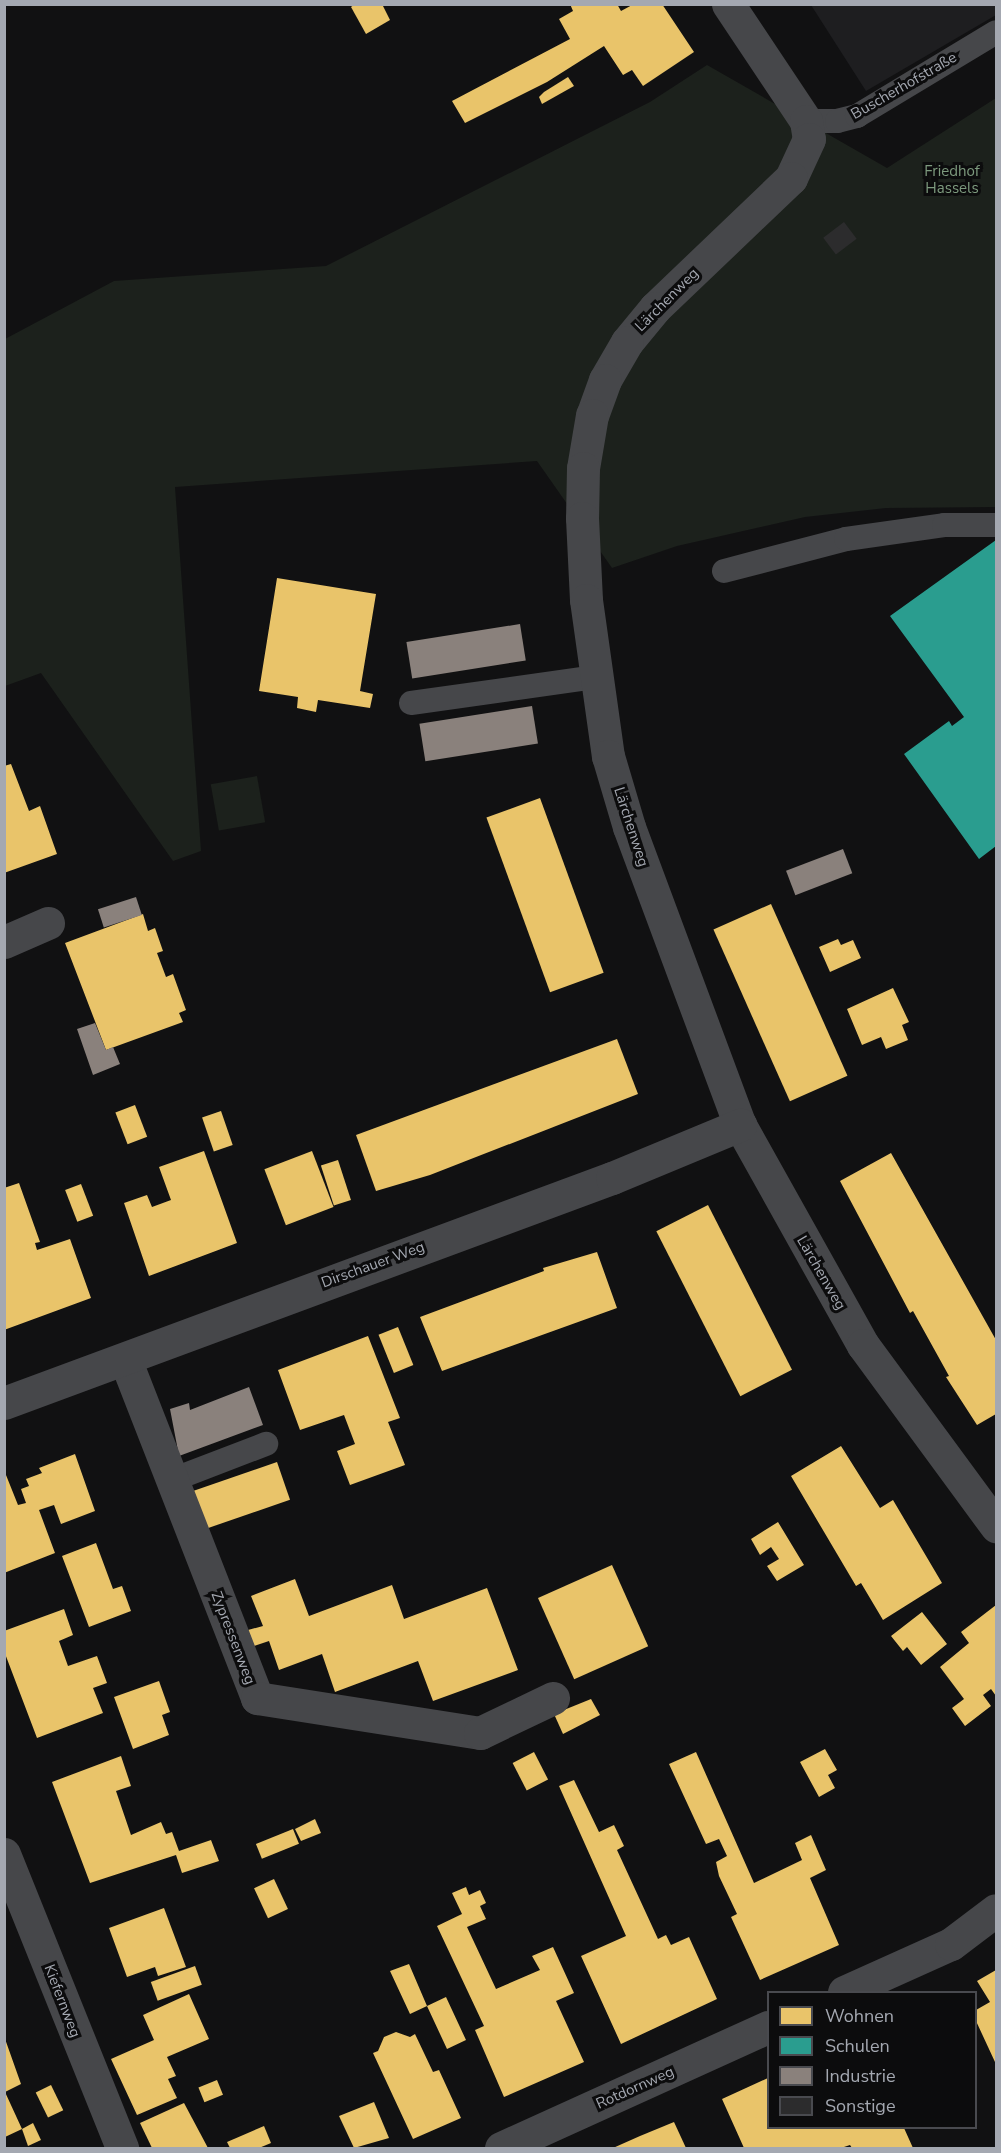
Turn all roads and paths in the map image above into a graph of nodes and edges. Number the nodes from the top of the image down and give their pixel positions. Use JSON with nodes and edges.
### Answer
{"nodes":[{"id":1,"x":728,"y":4,"type":"edge"},
{"id":2,"x":996,"y":32,"type":"edge"},
{"id":3,"x":806,"y":121,"type":"junction"},
{"id":4,"x":996,"y":525,"type":"edge"},
{"id":5,"x":724,"y":571,"type":"dead end"},
{"id":6,"x":596,"y":677,"type":"junction"},
{"id":7,"x":411,"y":704,"type":"dead end"},
{"id":8,"x":48,"y":923,"type":"dead end"},
{"id":9,"x":4,"y":942,"type":"edge"},
{"id":10,"x":740,"y":1125,"type":"junction"},
{"id":11,"x":125,"y":1359,"type":"junction"},
{"id":12,"x":4,"y":1403,"type":"edge"},
{"id":13,"x":267,"y":1444,"type":"dead end"},
{"id":14,"x":172,"y":1480,"type":"junction"},
{"id":15,"x":996,"y":1526,"type":"edge"},
{"id":16,"x":553,"y":1698,"type":"dead end"},
{"id":17,"x":4,"y":1854,"type":"edge"},
{"id":18,"x":996,"y":1910,"type":"edge"},
{"id":19,"x":846,"y":1991,"type":"edge"},
{"id":20,"x":767,"y":2027,"type":"edge"},
{"id":21,"x":122,"y":2148,"type":"edge"},
{"id":22,"x":501,"y":2148,"type":"edge"}],
"edges":[{"from":1,"to":3,"type":"street"},
{"from":2,"to":3,"type":"lane","name":"Buscherhofstraße"},
{"from":3,"to":6,"type":"street","name":"Lärchenweg"},
{"from":4,"to":5,"type":"lane"},
{"from":6,"to":7,"type":"lane"},
{"from":6,"to":10,"type":"street","name":"Lärchenweg"},
{"from":8,"to":9,"type":"street"},
{"from":10,"to":11,"type":"street","name":"Dirschauer Weg"},
{"from":10,"to":15,"type":"street","name":"Lärchenweg"},
{"from":11,"to":12,"type":"street","name":"Dirschauer Weg"},
{"from":11,"to":14,"type":"street","name":"Zypressenweg"},
{"from":13,"to":14,"type":"lane"},
{"from":14,"to":16,"type":"street","name":"Zypressenweg"},
{"from":17,"to":21,"type":"street","name":"Kiefernweg"},
{"from":18,"to":19,"type":"street"},
{"from":20,"to":22,"type":"street","name":"Rotdornweg"}]}
